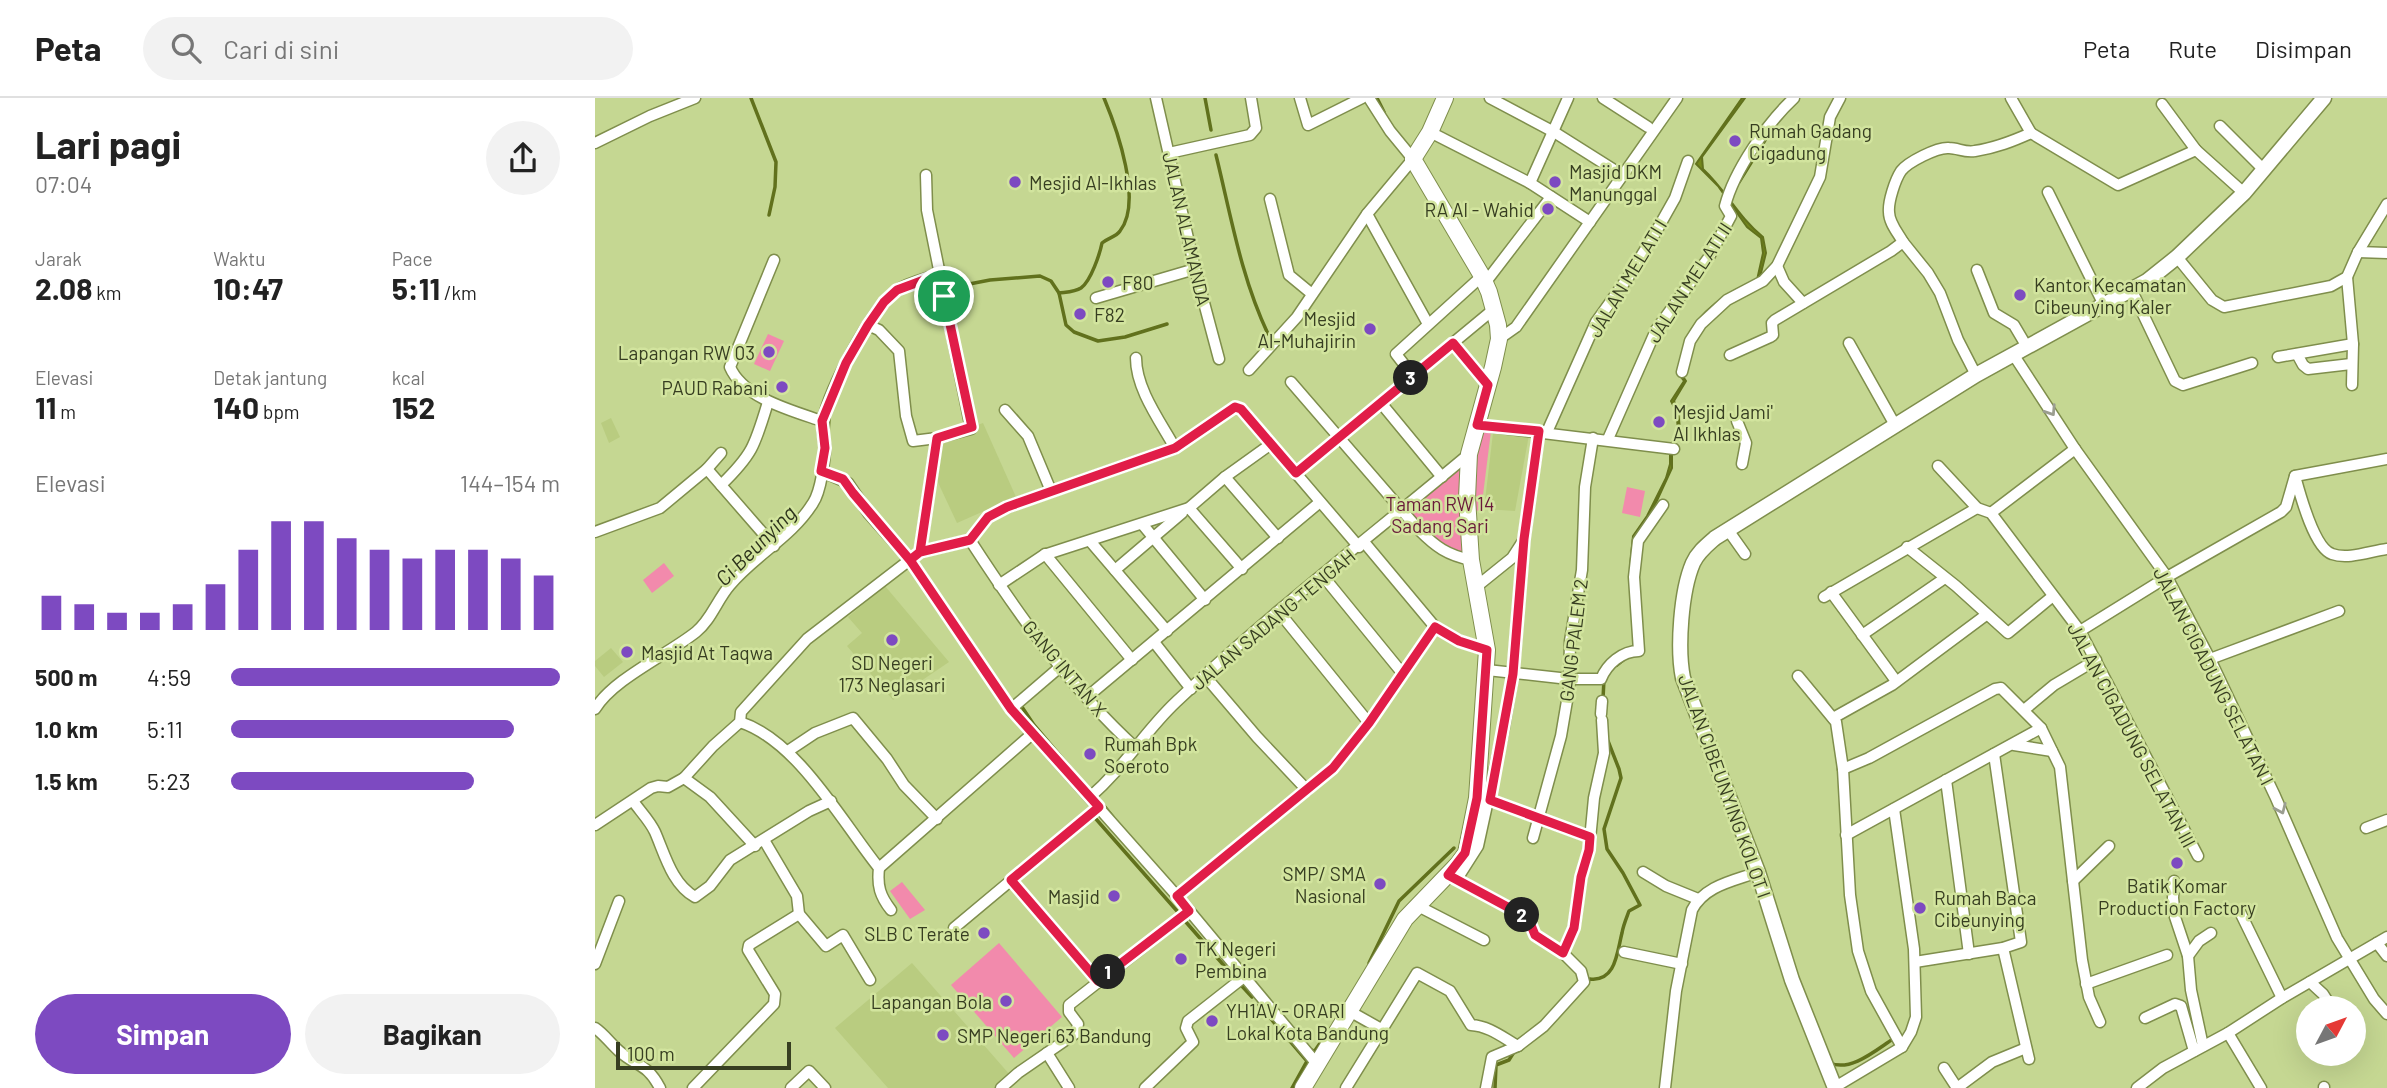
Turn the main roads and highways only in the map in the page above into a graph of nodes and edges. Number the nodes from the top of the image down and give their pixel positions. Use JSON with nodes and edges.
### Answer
{"nodes":[{"id":1,"x":1445,"y":98,"type":"edge"},
{"id":2,"x":1303,"y":1088,"type":"edge"}],
"edges":[{"from":1,"to":2,"type":"main road"}]}
